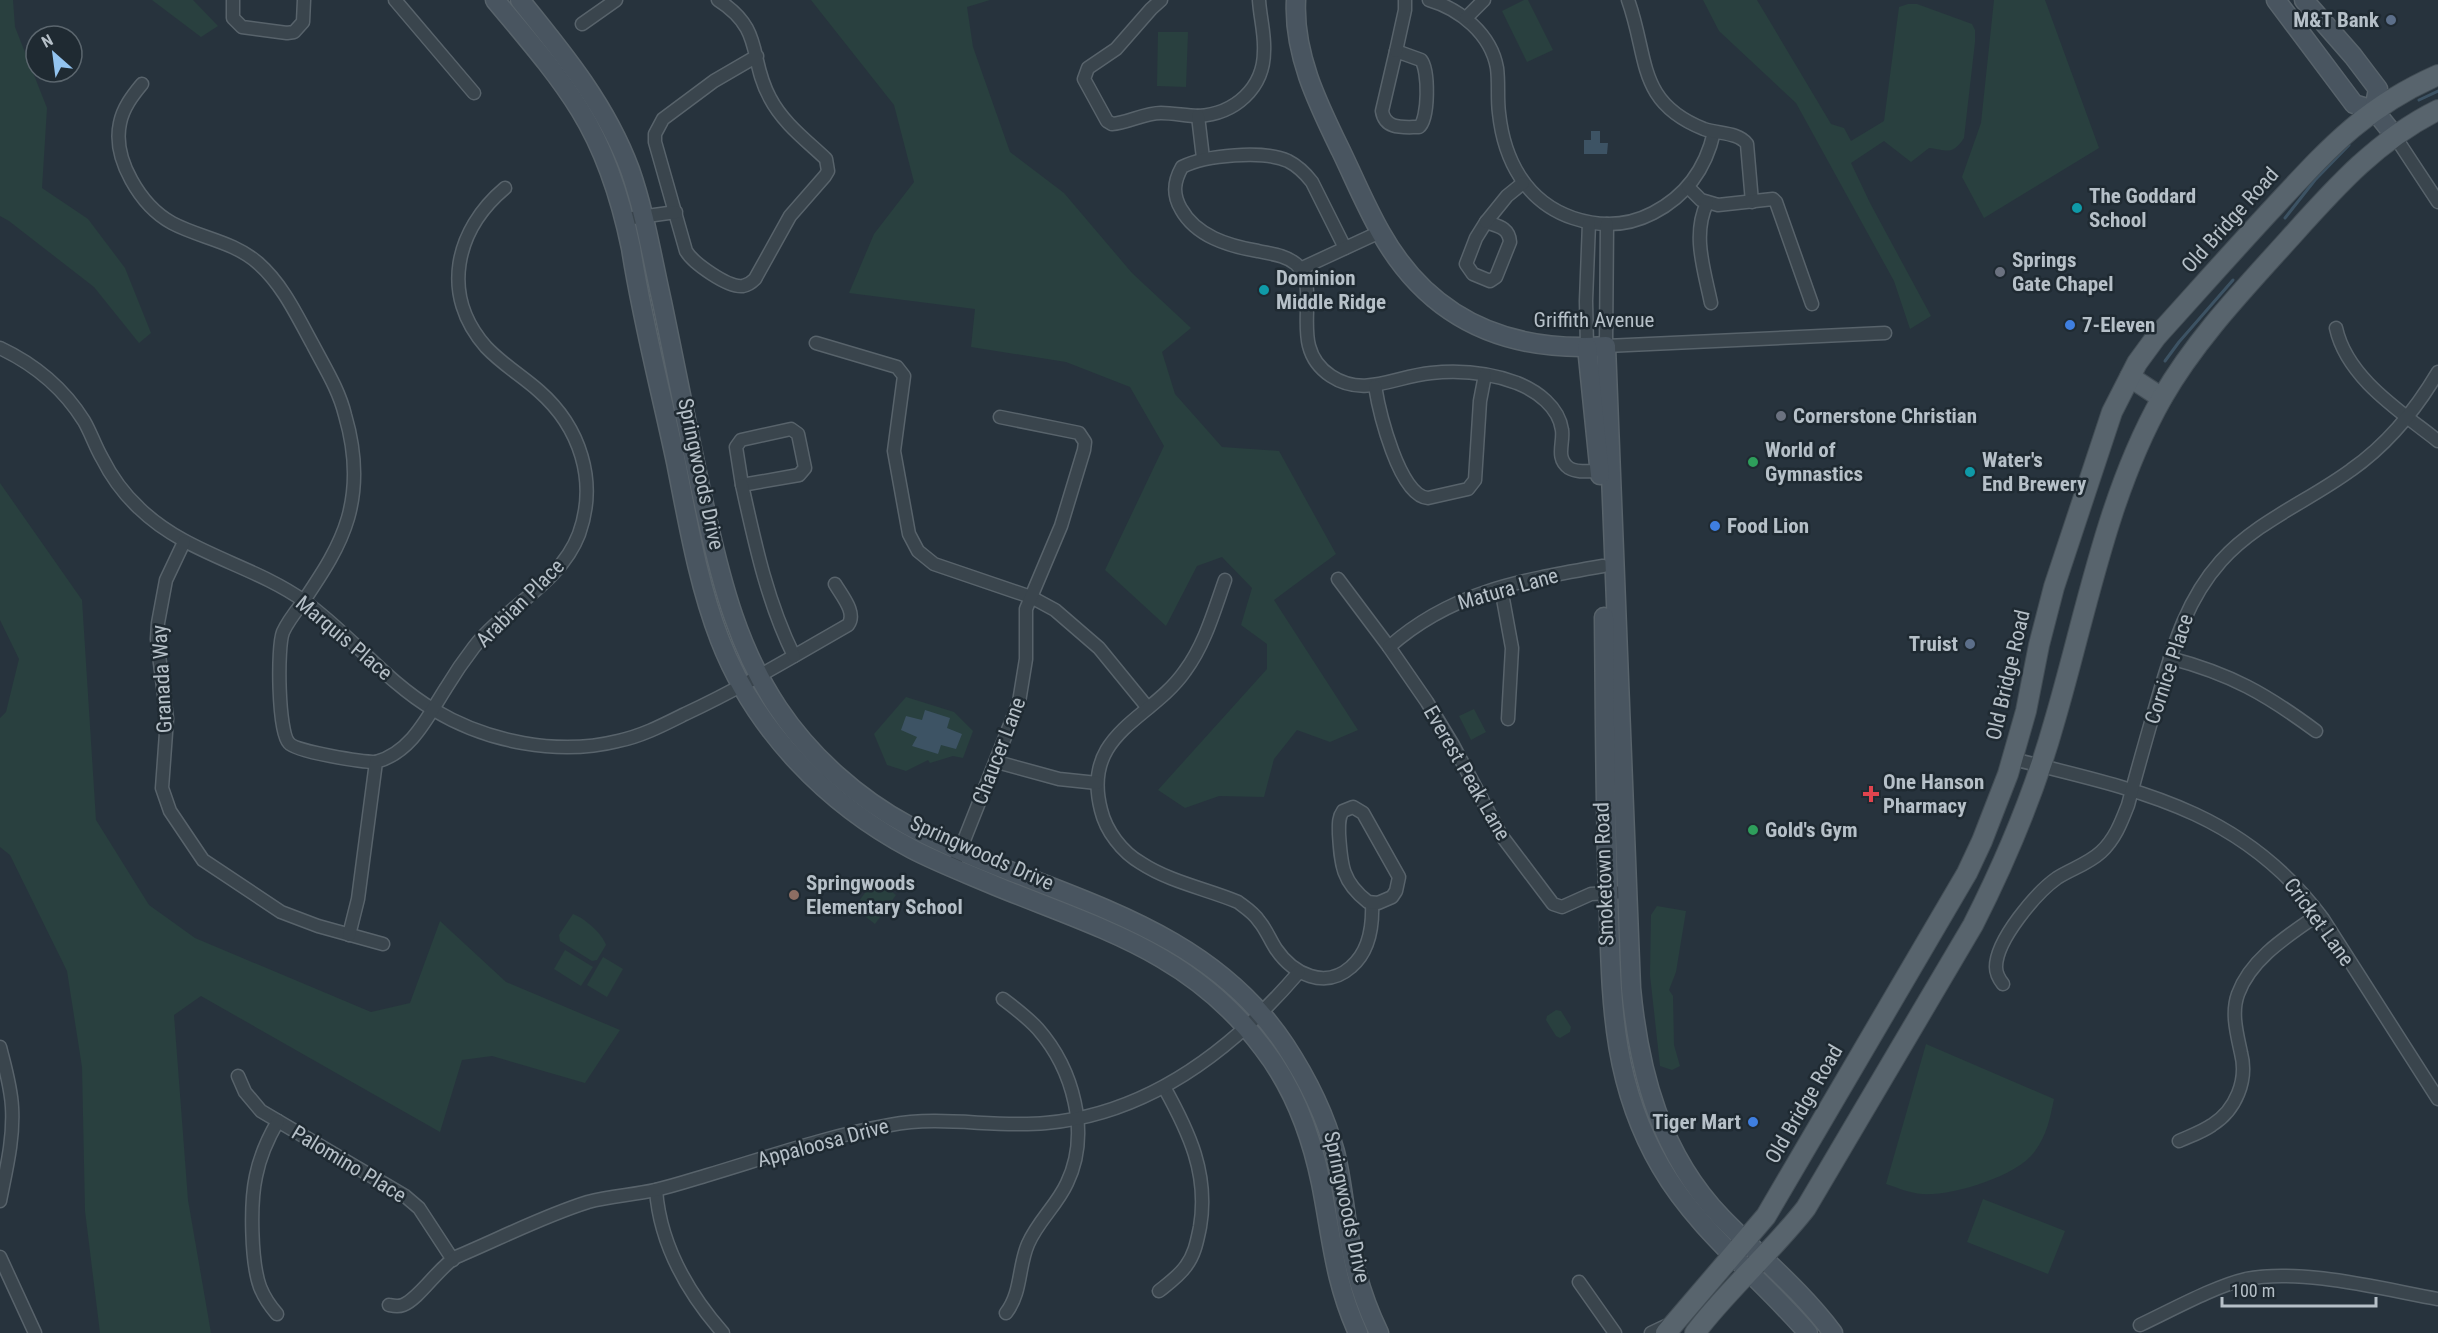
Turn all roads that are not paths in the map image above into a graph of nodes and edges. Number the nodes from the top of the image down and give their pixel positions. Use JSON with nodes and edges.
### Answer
{"nodes":[{"id":1,"x":233,"y":0,"type":"edge"},
{"id":2,"x":304,"y":0,"type":"edge"},
{"id":3,"x":395,"y":0,"type":"edge"},
{"id":4,"x":495,"y":0,"type":"edge"},
{"id":5,"x":520,"y":0,"type":"edge"},
{"id":6,"x":616,"y":0,"type":"edge"},
{"id":7,"x":718,"y":0,"type":"edge"},
{"id":8,"x":1161,"y":0,"type":"edge"},
{"id":9,"x":1259,"y":0,"type":"edge"},
{"id":10,"x":1296,"y":0,"type":"edge"},
{"id":11,"x":1405,"y":0,"type":"edge"},
{"id":12,"x":1429,"y":0,"type":"edge"},
{"id":13,"x":1484,"y":0,"type":"edge"},
{"id":14,"x":1628,"y":0,"type":"edge"},
{"id":15,"x":2277,"y":0,"type":"edge"},
{"id":16,"x":2304,"y":0,"type":"edge"},
{"id":17,"x":1466,"y":18,"type":"junction"},
{"id":18,"x":582,"y":24,"type":"dead end"},
{"id":19,"x":1396,"y":51,"type":"junction"},
{"id":20,"x":757,"y":56,"type":"junction"},
{"id":21,"x":2438,"y":75,"type":"edge"},
{"id":22,"x":142,"y":84,"type":"dead end"},
{"id":23,"x":474,"y":93,"type":"dead end"},
{"id":24,"x":2374,"y":110,"type":"junction"},
{"id":25,"x":2438,"y":110,"type":"edge"},
{"id":26,"x":1198,"y":116,"type":"junction"},
{"id":27,"x":1714,"y":132,"type":"junction"},
{"id":28,"x":2394,"y":135,"type":"junction"},
{"id":29,"x":1203,"y":158,"type":"junction"},
{"id":30,"x":1523,"y":183,"type":"junction"},
{"id":31,"x":1688,"y":187,"type":"junction"},
{"id":32,"x":505,"y":188,"type":"dead end"},
{"id":33,"x":1752,"y":202,"type":"junction"},
{"id":34,"x":2438,"y":202,"type":"edge"},
{"id":35,"x":1707,"y":203,"type":"junction"},
{"id":36,"x":676,"y":212,"type":"junction"},
{"id":37,"x":634,"y":218,"type":"junction"},
{"id":38,"x":1486,"y":222,"type":"junction"},
{"id":39,"x":1589,"y":223,"type":"junction"},
{"id":40,"x":1607,"y":224,"type":"junction"},
{"id":41,"x":1380,"y":232,"type":"junction"},
{"id":42,"x":1345,"y":248,"type":"junction"},
{"id":43,"x":1300,"y":268,"type":"junction"},
{"id":44,"x":1711,"y":303,"type":"dead end"},
{"id":45,"x":1812,"y":304,"type":"dead end"},
{"id":46,"x":2336,"y":328,"type":"dead end"},
{"id":47,"x":1885,"y":333,"type":"dead end"},
{"id":48,"x":816,"y":343,"type":"dead end"},
{"id":49,"x":1606,"y":346,"type":"junction"},
{"id":50,"x":1587,"y":347,"type":"junction"},
{"id":51,"x":0,"y":348,"type":"edge"},
{"id":52,"x":2438,"y":372,"type":"edge"},
{"id":53,"x":1485,"y":375,"type":"junction"},
{"id":54,"x":2130,"y":377,"type":"junction"},
{"id":55,"x":1375,"y":386,"type":"junction"},
{"id":56,"x":2162,"y":398,"type":"junction"},
{"id":57,"x":1000,"y":417,"type":"dead end"},
{"id":58,"x":2408,"y":417,"type":"junction"},
{"id":59,"x":2438,"y":441,"type":"edge"},
{"id":60,"x":1600,"y":471,"type":"junction"},
{"id":61,"x":742,"y":485,"type":"junction"},
{"id":62,"x":184,"y":542,"type":"junction"},
{"id":63,"x":1603,"y":566,"type":"junction"},
{"id":64,"x":1225,"y":579,"type":"dead end"},
{"id":65,"x":1338,"y":579,"type":"dead end"},
{"id":66,"x":835,"y":584,"type":"dead end"},
{"id":67,"x":1501,"y":588,"type":"junction"},
{"id":68,"x":1031,"y":597,"type":"junction"},
{"id":69,"x":304,"y":601,"type":"junction"},
{"id":70,"x":1389,"y":646,"type":"junction"},
{"id":71,"x":794,"y":656,"type":"junction"},
{"id":72,"x":2170,"y":658,"type":"junction"},
{"id":73,"x":759,"y":676,"type":"junction"},
{"id":74,"x":742,"y":686,"type":"junction"},
{"id":75,"x":1148,"y":708,"type":"junction"},
{"id":76,"x":433,"y":710,"type":"junction"},
{"id":77,"x":1508,"y":719,"type":"dead end"},
{"id":78,"x":2316,"y":731,"type":"dead end"},
{"id":79,"x":2013,"y":759,"type":"junction"},
{"id":80,"x":376,"y":762,"type":"junction"},
{"id":81,"x":997,"y":762,"type":"junction"},
{"id":82,"x":2041,"y":766,"type":"junction"},
{"id":83,"x":1097,"y":783,"type":"junction"},
{"id":84,"x":2132,"y":789,"type":"junction"},
{"id":85,"x":960,"y":850,"type":"junction"},
{"id":86,"x":953,"y":868,"type":"junction"},
{"id":87,"x":1618,"y":892,"type":"junction"},
{"id":88,"x":1372,"y":903,"type":"junction"},
{"id":89,"x":2319,"y":914,"type":"junction"},
{"id":90,"x":349,"y":935,"type":"junction"},
{"id":91,"x":383,"y":945,"type":"dead end"},
{"id":92,"x":1299,"y":972,"type":"junction"},
{"id":93,"x":2003,"y":984,"type":"dead end"},
{"id":94,"x":1003,"y":999,"type":"dead end"},
{"id":95,"x":1261,"y":1014,"type":"junction"},
{"id":96,"x":1247,"y":1027,"type":"junction"},
{"id":97,"x":0,"y":1047,"type":"edge"},
{"id":98,"x":238,"y":1076,"type":"dead end"},
{"id":99,"x":1164,"y":1087,"type":"junction"},
{"id":100,"x":2438,"y":1099,"type":"edge"},
{"id":101,"x":1076,"y":1118,"type":"junction"},
{"id":102,"x":278,"y":1121,"type":"junction"},
{"id":103,"x":2179,"y":1141,"type":"dead end"},
{"id":104,"x":5,"y":1144,"type":"edge"},
{"id":105,"x":656,"y":1190,"type":"junction"},
{"id":106,"x":0,"y":1201,"type":"edge"},
{"id":107,"x":1740,"y":1249,"type":"junction"},
{"id":108,"x":0,"y":1257,"type":"edge"},
{"id":109,"x":1764,"y":1258,"type":"junction"},
{"id":110,"x":453,"y":1260,"type":"junction"},
{"id":111,"x":1750,"y":1273,"type":"junction"},
{"id":112,"x":1579,"y":1282,"type":"dead end"},
{"id":113,"x":1159,"y":1291,"type":"dead end"},
{"id":114,"x":2438,"y":1299,"type":"edge"},
{"id":115,"x":389,"y":1305,"type":"dead end"},
{"id":116,"x":1006,"y":1313,"type":"dead end"},
{"id":117,"x":277,"y":1314,"type":"dead end"},
{"id":118,"x":1608,"y":1322,"type":"junction"},
{"id":119,"x":2140,"y":1325,"type":"dead end"},
{"id":120,"x":1670,"y":1328,"type":"edge"},
{"id":121,"x":35,"y":1333,"type":"edge"},
{"id":122,"x":723,"y":1333,"type":"edge"},
{"id":123,"x":1358,"y":1333,"type":"edge"},
{"id":124,"x":1378,"y":1333,"type":"edge"},
{"id":125,"x":1614,"y":1333,"type":"edge"},
{"id":126,"x":1626,"y":1333,"type":"edge"},
{"id":127,"x":1651,"y":1333,"type":"edge"},
{"id":128,"x":1695,"y":1333,"type":"edge"},
{"id":129,"x":1808,"y":1333,"type":"edge"},
{"id":130,"x":1833,"y":1333,"type":"edge"}],
"edges":[{"from":1,"to":2,"type":"street"},
{"from":3,"to":23,"type":"street"},
{"from":4,"to":37,"type":"street","name":"Springwoods Drive"},
{"from":5,"to":37,"type":"street","name":"Springwoods Drive"},
{"from":6,"to":18,"type":"street"},
{"from":7,"to":20,"type":"street"},
{"from":8,"to":26,"type":"street"},
{"from":9,"to":26,"type":"street"},
{"from":10,"to":41,"type":"street","name":"Griffith Avenue"},
{"from":11,"to":19,"type":"street"},
{"from":12,"to":17,"type":"street"},
{"from":13,"to":17,"type":"street"},
{"from":14,"to":27,"type":"street"},
{"from":15,"to":24,"type":"street"},
{"from":16,"to":24,"type":"street"},
{"from":17,"to":30,"type":"street"},
{"from":19,"to":19,"type":"street"},
{"from":20,"to":36,"type":"street"},
{"from":20,"to":36,"type":"street"},
{"from":21,"to":24,"type":"main road","name":"Old Bridge Road"},
{"from":22,"to":69,"type":"street"},
{"from":24,"to":28,"type":"street"},
{"from":24,"to":54,"type":"main road","name":"Old Bridge Road"},
{"from":25,"to":28,"type":"main road"},
{"from":26,"to":29,"type":"street"},
{"from":27,"to":31,"type":"street"},
{"from":27,"to":33,"type":"street"},
{"from":28,"to":34,"type":"street"},
{"from":28,"to":56,"type":"main road"},
{"from":29,"to":42,"type":"street"},
{"from":29,"to":43,"type":"street"},
{"from":30,"to":38,"type":"street"},
{"from":30,"to":39,"type":"street"},
{"from":31,"to":35,"type":"street"},
{"from":31,"to":40,"type":"street"},
{"from":32,"to":76,"type":"street","name":"Arabian Place"},
{"from":33,"to":35,"type":"street"},
{"from":33,"to":45,"type":"street"},
{"from":35,"to":44,"type":"street"},
{"from":36,"to":37,"type":"street"},
{"from":37,"to":73,"type":"street","name":"Springwoods Drive"},
{"from":37,"to":74,"type":"street","name":"Springwoods Drive"},
{"from":38,"to":38,"type":"street"},
{"from":39,"to":40,"type":"street"},
{"from":39,"to":50,"type":"street"},
{"from":40,"to":49,"type":"street"},
{"from":41,"to":42,"type":"street"},
{"from":41,"to":50,"type":"street","name":"Griffith Avenue"},
{"from":42,"to":43,"type":"street"},
{"from":43,"to":55,"type":"street"},
{"from":46,"to":58,"type":"street"},
{"from":47,"to":49,"type":"street","name":"Griffith Avenue"},
{"from":48,"to":68,"type":"street"},
{"from":49,"to":50,"type":"street","name":"Griffith Avenue"},
{"from":49,"to":87,"type":"street","name":"Smoketown Road"},
{"from":50,"to":60,"type":"street","name":"Smoketown Road"},
{"from":51,"to":62,"type":"street","name":"Marquis Place"},
{"from":52,"to":58,"type":"street","name":"Cornice Place"},
{"from":53,"to":55,"type":"street"},
{"from":53,"to":55,"type":"street"},
{"from":53,"to":60,"type":"street"},
{"from":54,"to":56,"type":"main road"},
{"from":54,"to":79,"type":"main road","name":"Old Bridge Road"},
{"from":56,"to":82,"type":"main road"},
{"from":57,"to":68,"type":"street","name":"Chaucer Lane"},
{"from":58,"to":59,"type":"street"},
{"from":58,"to":72,"type":"street","name":"Cornice Place"},
{"from":60,"to":63,"type":"street","name":"Smoketown Road"},
{"from":61,"to":61,"type":"street"},
{"from":61,"to":71,"type":"street"},
{"from":62,"to":69,"type":"street","name":"Marquis Place"},
{"from":62,"to":90,"type":"street","name":"Granada Way"},
{"from":63,"to":67,"type":"street","name":"Matura Lane"},
{"from":63,"to":87,"type":"street","name":"Smoketown Road"},
{"from":64,"to":75,"type":"street"},
{"from":65,"to":70,"type":"street","name":"Everest Peak Lane"},
{"from":66,"to":71,"type":"street","name":"Marquis Place"},
{"from":67,"to":70,"type":"street","name":"Matura Lane"},
{"from":67,"to":77,"type":"street"},
{"from":68,"to":75,"type":"street"},
{"from":68,"to":81,"type":"street","name":"Chaucer Lane"},
{"from":69,"to":76,"type":"street","name":"Marquis Place"},
{"from":69,"to":80,"type":"street"},
{"from":70,"to":87,"type":"street","name":"Everest Peak Lane"},
{"from":71,"to":73,"type":"street","name":"Marquis Place"},
{"from":72,"to":78,"type":"street"},
{"from":72,"to":84,"type":"street","name":"Cornice Place"},
{"from":73,"to":74,"type":"street","name":"Marquis Place"},
{"from":73,"to":85,"type":"street","name":"Springwoods Drive"},
{"from":74,"to":76,"type":"street","name":"Marquis Place"},
{"from":74,"to":86,"type":"street","name":"Springwoods Drive"},
{"from":75,"to":83,"type":"street"},
{"from":76,"to":80,"type":"street","name":"Arabian Place"},
{"from":79,"to":82,"type":"street","name":"Cricket Lane"},
{"from":79,"to":107,"type":"main road","name":"Old Bridge Road"},
{"from":80,"to":90,"type":"street"},
{"from":81,"to":83,"type":"street"},
{"from":81,"to":85,"type":"street","name":"Chaucer Lane"},
{"from":82,"to":84,"type":"street","name":"Cricket Lane"},
{"from":82,"to":109,"type":"main road"},
{"from":83,"to":92,"type":"street"},
{"from":84,"to":89,"type":"street","name":"Cricket Lane"},
{"from":84,"to":93,"type":"street","name":"Cornice Place"},
{"from":85,"to":86,"type":"street","name":"Chaucer Lane"},
{"from":85,"to":95,"type":"street","name":"Springwoods Drive"},
{"from":86,"to":96,"type":"street","name":"Springwoods Drive"},
{"from":87,"to":107,"type":"street","name":"Smoketown Road"},
{"from":88,"to":88,"type":"street"},
{"from":88,"to":92,"type":"street"},
{"from":89,"to":100,"type":"street","name":"Cricket Lane"},
{"from":89,"to":103,"type":"street"},
{"from":90,"to":91,"type":"street","name":"Granada Way"},
{"from":92,"to":95,"type":"street","name":"Appaloosa Drive"},
{"from":94,"to":101,"type":"street"},
{"from":95,"to":96,"type":"street","name":"Appaloosa Drive"},
{"from":95,"to":124,"type":"street","name":"Springwoods Drive"},
{"from":96,"to":99,"type":"street","name":"Appaloosa Drive"},
{"from":96,"to":123,"type":"street","name":"Springwoods Drive"},
{"from":97,"to":104,"type":"street"},
{"from":98,"to":102,"type":"street","name":"Palomino Place"},
{"from":99,"to":101,"type":"street","name":"Appaloosa Drive"},
{"from":99,"to":113,"type":"street"},
{"from":101,"to":105,"type":"street","name":"Appaloosa Drive"},
{"from":101,"to":116,"type":"street"},
{"from":102,"to":110,"type":"street","name":"Palomino Place"},
{"from":102,"to":117,"type":"street"},
{"from":104,"to":106,"type":"street"},
{"from":105,"to":110,"type":"street","name":"Appaloosa Drive"},
{"from":105,"to":122,"type":"street"},
{"from":107,"to":109,"type":"street","name":"Smoketown Road"},
{"from":107,"to":111,"type":"street","name":"Smoketown Road"},
{"from":107,"to":120,"type":"main road","name":"Old Bridge Road"},
{"from":108,"to":121,"type":"street"},
{"from":109,"to":111,"type":"main road"},
{"from":109,"to":130,"type":"street","name":"Smoketown Road"},
{"from":110,"to":115,"type":"street","name":"Appaloosa Drive"},
{"from":111,"to":128,"type":"main road"},
{"from":111,"to":129,"type":"street","name":"Smoketown Road"},
{"from":112,"to":118,"type":"street"},
{"from":114,"to":119,"type":"street"},
{"from":118,"to":125,"type":"street"},
{"from":118,"to":126,"type":"street"},
{"from":120,"to":127,"type":"street"}]}
